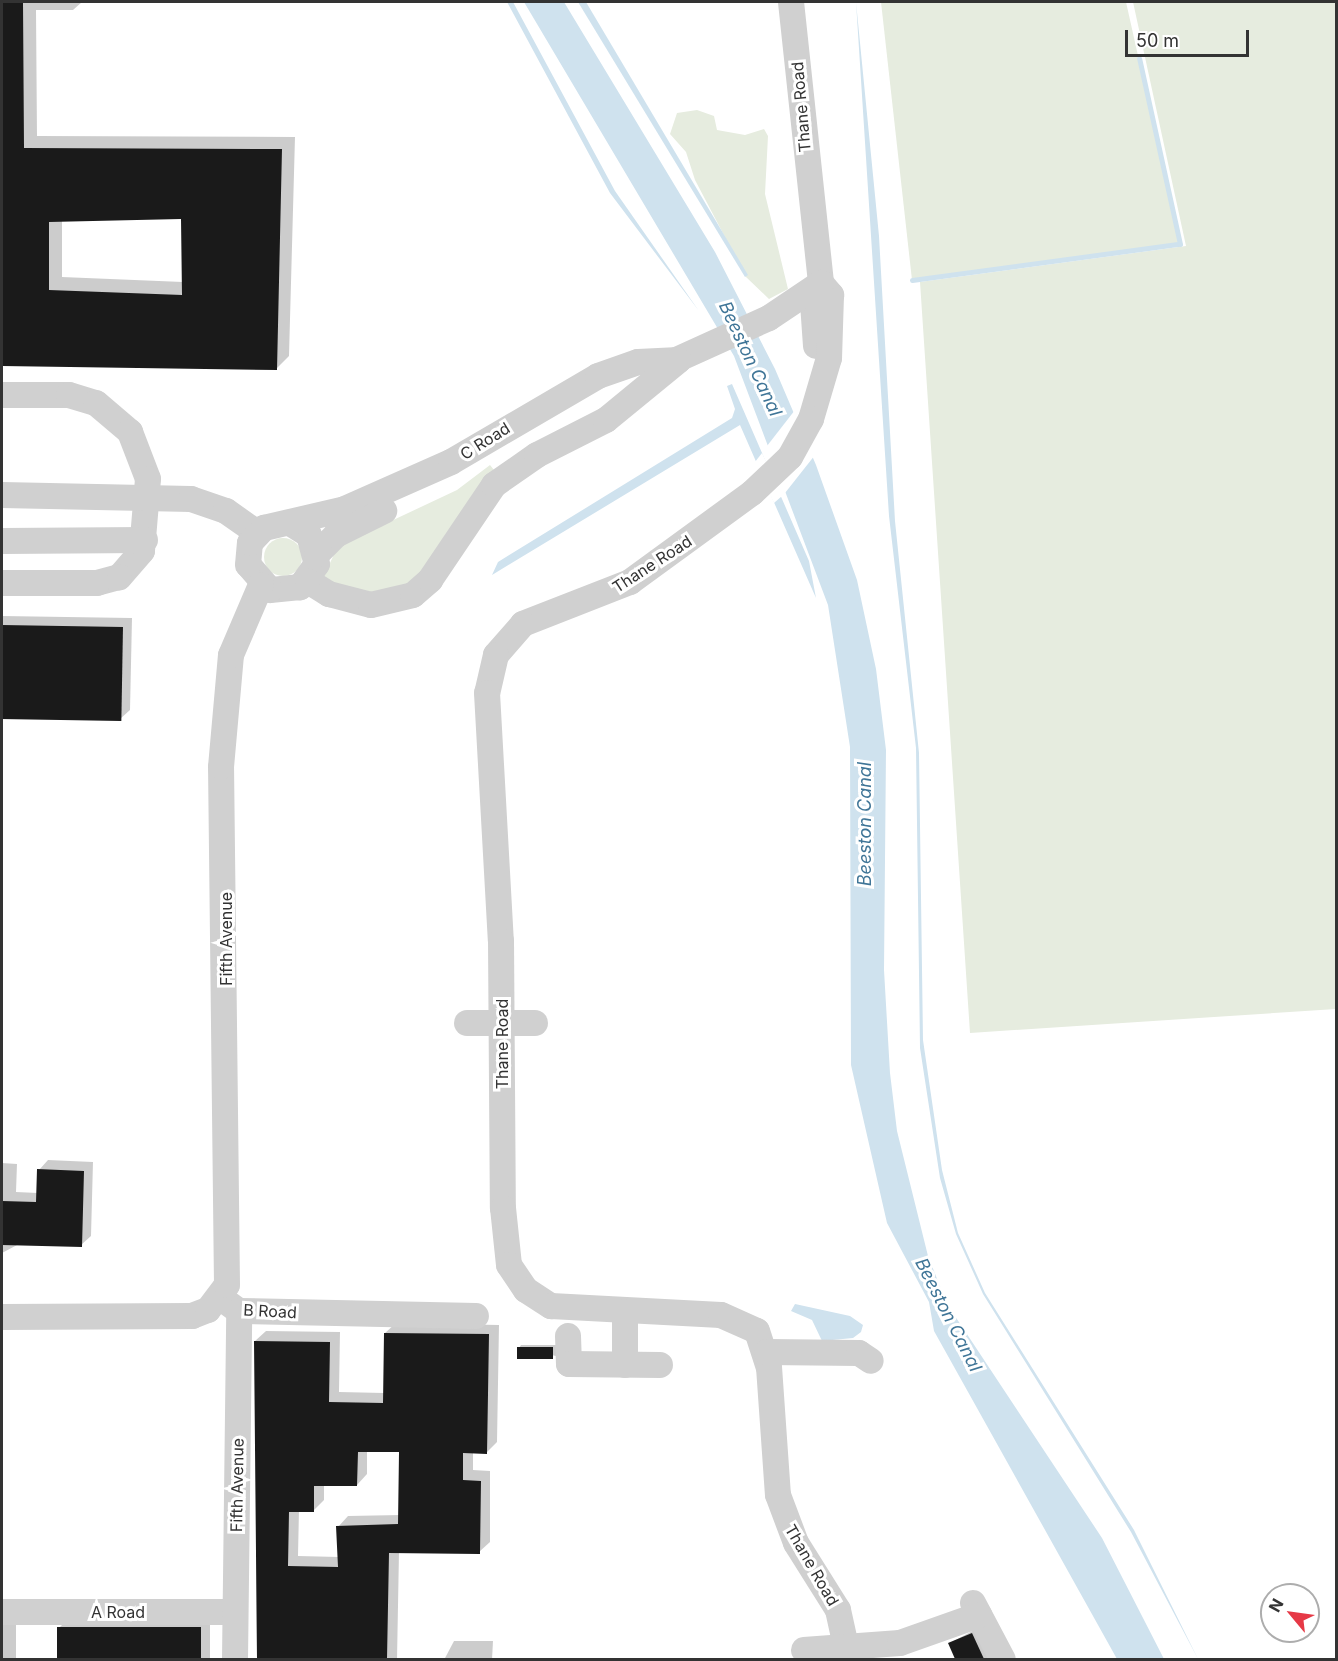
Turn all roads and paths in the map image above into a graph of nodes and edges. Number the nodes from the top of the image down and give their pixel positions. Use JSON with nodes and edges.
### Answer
{"nodes":[{"id":1,"x":790,"y":2,"type":"edge"},
{"id":2,"x":821,"y":283,"type":"junction"},
{"id":3,"x":679,"y":360,"type":"junction"},
{"id":4,"x":2,"y":395,"type":"edge"},
{"id":5,"x":511,"y":443,"type":"junction"},
{"id":6,"x":502,"y":478,"type":"junction"},
{"id":7,"x":2,"y":495,"type":"edge"},
{"id":8,"x":148,"y":499,"type":"junction"},
{"id":9,"x":290,"y":523,"type":"junction"},
{"id":10,"x":257,"y":533,"type":"junction"},
{"id":11,"x":145,"y":540,"type":"junction"},
{"id":12,"x":2,"y":541,"type":"edge"},
{"id":13,"x":317,"y":554,"type":"junction"},
{"id":14,"x":308,"y":581,"type":"junction"},
{"id":15,"x":2,"y":583,"type":"edge"},
{"id":16,"x":261,"y":585,"type":"junction"},
{"id":17,"x":467,"y":1023,"type":"dead end"},
{"id":18,"x":502,"y":1023,"type":"junction"},
{"id":19,"x":535,"y":1023,"type":"dead end"},
{"id":20,"x":230,"y":1305,"type":"junction"},
{"id":21,"x":625,"y":1312,"type":"junction"},
{"id":22,"x":476,"y":1316,"type":"dead end"},
{"id":23,"x":2,"y":1317,"type":"edge"},
{"id":24,"x":568,"y":1336,"type":"dead end"},
{"id":25,"x":767,"y":1352,"type":"junction"},
{"id":26,"x":871,"y":1361,"type":"dead end"},
{"id":27,"x":625,"y":1365,"type":"junction"},
{"id":28,"x":660,"y":1365,"type":"dead end"},
{"id":29,"x":2,"y":1612,"type":"edge"},
{"id":30,"x":235,"y":1612,"type":"junction"},
{"id":31,"x":804,"y":1650,"type":"dead end"},
{"id":32,"x":849,"y":1654,"type":"edge"},
{"id":33,"x":235,"y":1659,"type":"edge"},
{"id":34,"x":1003,"y":1659,"type":"edge"}],
"edges":[{"from":1,"to":2,"type":"street","name":"Thane Road"},
{"from":2,"to":3,"type":"street","name":"C Road"},
{"from":2,"to":18,"type":"street","name":"Thane Road"},
{"from":3,"to":5,"type":"street","name":"C Road"},
{"from":3,"to":6,"type":"street","name":"C Road"},
{"from":3,"to":9,"type":"street","name":"C Road"},
{"from":4,"to":8,"type":"street"},
{"from":5,"to":6,"type":"street","name":"C Road"},
{"from":5,"to":13,"type":"street","name":"C Road"},
{"from":6,"to":14,"type":"street","name":"C Road"},
{"from":7,"to":8,"type":"street"},
{"from":8,"to":10,"type":"street"},
{"from":8,"to":11,"type":"street"},
{"from":9,"to":10,"type":"street","name":"C Road"},
{"from":9,"to":13,"type":"street"},
{"from":10,"to":16,"type":"street"},
{"from":11,"to":12,"type":"street"},
{"from":11,"to":15,"type":"street"},
{"from":13,"to":14,"type":"street"},
{"from":14,"to":16,"type":"street"},
{"from":16,"to":20,"type":"street","name":"Fifth Avenue"},
{"from":17,"to":18,"type":"street"},
{"from":18,"to":19,"type":"street"},
{"from":18,"to":21,"type":"street","name":"Thane Road"},
{"from":20,"to":22,"type":"street","name":"B Road"},
{"from":20,"to":23,"type":"street","name":"B Road"},
{"from":20,"to":30,"type":"street","name":"Fifth Avenue"},
{"from":21,"to":25,"type":"street","name":"Thane Road"},
{"from":21,"to":27,"type":"street"},
{"from":24,"to":27,"type":"street"},
{"from":25,"to":26,"type":"street"},
{"from":25,"to":32,"type":"street","name":"Thane Road"},
{"from":27,"to":28,"type":"street"},
{"from":29,"to":30,"type":"street","name":"A Road"},
{"from":30,"to":33,"type":"street","name":"Fifth Avenue"},
{"from":31,"to":32,"type":"street"},
{"from":32,"to":34,"type":"street"}]}
